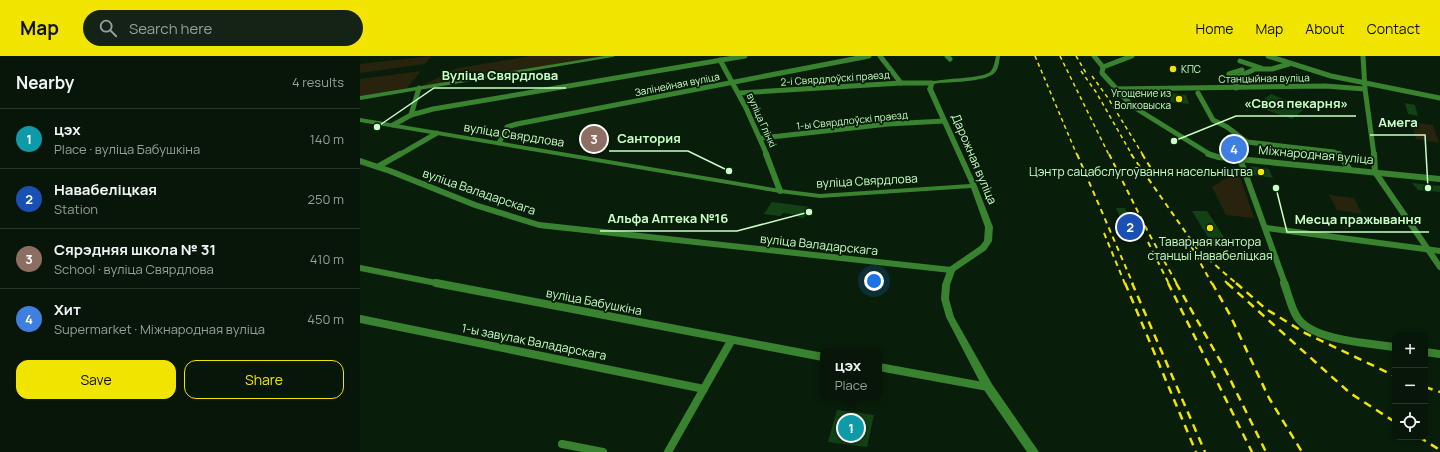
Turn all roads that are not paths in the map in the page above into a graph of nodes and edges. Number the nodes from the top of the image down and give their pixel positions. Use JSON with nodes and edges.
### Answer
{"nodes":[{"id":1,"x":613,"y":56,"type":"edge"},
{"id":2,"x":745,"y":56,"type":"edge"},
{"id":3,"x":869,"y":56,"type":"edge"},
{"id":4,"x":880,"y":56,"type":"edge"},
{"id":5,"x":998,"y":56,"type":"edge"},
{"id":6,"x":1094,"y":56,"type":"edge"},
{"id":7,"x":1132,"y":56,"type":"edge"},
{"id":8,"x":1268,"y":56,"type":"edge"},
{"id":9,"x":1363,"y":56,"type":"edge"},
{"id":10,"x":720,"y":60,"type":"junction"},
{"id":11,"x":1240,"y":61,"type":"dead end"},
{"id":12,"x":1289,"y":64,"type":"junction"},
{"id":13,"x":1103,"y":67,"type":"junction"},
{"id":14,"x":1263,"y":69,"type":"junction"},
{"id":15,"x":1242,"y":70,"type":"dead end"},
{"id":16,"x":1230,"y":76,"type":"junction"},
{"id":17,"x":734,"y":82,"type":"junction"},
{"id":18,"x":901,"y":83,"type":"junction"},
{"id":19,"x":932,"y":83,"type":"junction"},
{"id":20,"x":1365,"y":87,"type":"junction"},
{"id":21,"x":419,"y":88,"type":"junction"},
{"id":22,"x":1236,"y":88,"type":"junction"},
{"id":23,"x":1115,"y":89,"type":"junction"},
{"id":24,"x":739,"y":93,"type":"junction"},
{"id":25,"x":1198,"y":93,"type":"dead end"},
{"id":26,"x":360,"y":98,"type":"edge"},
{"id":27,"x":1440,"y":98,"type":"edge"},
{"id":28,"x":411,"y":115,"type":"junction"},
{"id":29,"x":360,"y":120,"type":"edge"},
{"id":30,"x":944,"y":121,"type":"junction"},
{"id":31,"x":393,"y":125,"type":"junction"},
{"id":32,"x":437,"y":133,"type":"junction"},
{"id":33,"x":762,"y":138,"type":"junction"},
{"id":34,"x":499,"y":143,"type":"junction"},
{"id":35,"x":1240,"y":159,"type":"junction"},
{"id":36,"x":360,"y":161,"type":"edge"},
{"id":37,"x":379,"y":166,"type":"junction"},
{"id":38,"x":1350,"y":170,"type":"junction"},
{"id":39,"x":1375,"y":172,"type":"junction"},
{"id":40,"x":1440,"y":179,"type":"edge"},
{"id":41,"x":974,"y":186,"type":"junction"},
{"id":42,"x":780,"y":191,"type":"junction"},
{"id":43,"x":1266,"y":228,"type":"junction"},
{"id":44,"x":1427,"y":249,"type":"junction"},
{"id":45,"x":1440,"y":251,"type":"edge"},
{"id":46,"x":1440,"y":267,"type":"edge"},
{"id":47,"x":360,"y":268,"type":"edge"},
{"id":48,"x":951,"y":270,"type":"junction"},
{"id":49,"x":360,"y":319,"type":"edge"},
{"id":50,"x":731,"y":341,"type":"junction"},
{"id":51,"x":1392,"y":347,"type":"edge"},
{"id":52,"x":1428,"y":352,"type":"edge"},
{"id":53,"x":1440,"y":354,"type":"edge"},
{"id":54,"x":820,"y":356,"type":"edge"},
{"id":55,"x":882,"y":368,"type":"edge"},
{"id":56,"x":988,"y":387,"type":"junction"},
{"id":57,"x":704,"y":389,"type":"junction"},
{"id":58,"x":562,"y":444,"type":"dead end"},
{"id":59,"x":603,"y":452,"type":"edge"},
{"id":60,"x":668,"y":452,"type":"edge"},
{"id":61,"x":1033,"y":452,"type":"edge"}],
"edges":[{"from":1,"to":21,"type":"street"},
{"from":2,"to":10,"type":"street"},
{"from":3,"to":17,"type":"street","name":"Залінейная вуліца"},
{"from":4,"to":18,"type":"street"},
{"from":5,"to":19,"type":"street"},
{"from":6,"to":13,"type":"street","name":"Міжнародная вуліца"},
{"from":7,"to":13,"type":"street"},
{"from":8,"to":12,"type":"street"},
{"from":9,"to":20,"type":"street"},
{"from":10,"to":17,"type":"street","name":"вуліца Глінкі"},
{"from":10,"to":28,"type":"street"},
{"from":11,"to":14,"type":"street"},
{"from":12,"to":14,"type":"street"},
{"from":12,"to":20,"type":"street"},
{"from":13,"to":23,"type":"street","name":"Міжнародная вуліца"},
{"from":14,"to":16,"type":"street"},
{"from":15,"to":16,"type":"street"},
{"from":16,"to":22,"type":"street"},
{"from":17,"to":24,"type":"street","name":"вуліца Глінкі"},
{"from":17,"to":34,"type":"street","name":"Залінейная вуліца"},
{"from":18,"to":19,"type":"street","name":"2-і Свярдлоўскі праезд"},
{"from":18,"to":24,"type":"street","name":"2-і Свярдлоўскі праезд"},
{"from":19,"to":30,"type":"street","name":"Дарожная вуліца"},
{"from":20,"to":22,"type":"street","name":"Станцыйная вуліца"},
{"from":20,"to":27,"type":"street"},
{"from":20,"to":39,"type":"street"},
{"from":21,"to":26,"type":"street"},
{"from":21,"to":28,"type":"street"},
{"from":22,"to":23,"type":"street","name":"Станцыйная вуліца"},
{"from":23,"to":35,"type":"street","name":"Міжнародная вуліца"},
{"from":24,"to":33,"type":"street","name":"вуліца Глінкі"},
{"from":25,"to":38,"type":"street"},
{"from":28,"to":31,"type":"street"},
{"from":29,"to":31,"type":"street","name":"вуліца Свярдлова"},
{"from":30,"to":33,"type":"street","name":"1-ы Свярдлоўскі праезд"},
{"from":30,"to":41,"type":"street","name":"Дарожная вуліца"},
{"from":31,"to":32,"type":"street","name":"вуліца Свярдлова"},
{"from":32,"to":34,"type":"street","name":"вуліца Свярдлова"},
{"from":32,"to":37,"type":"street"},
{"from":33,"to":42,"type":"street","name":"вуліца Глінкі"},
{"from":34,"to":42,"type":"street","name":"вуліца Свярдлова"},
{"from":35,"to":38,"type":"street","name":"Міжнародная вуліца"},
{"from":35,"to":43,"type":"street"},
{"from":36,"to":37,"type":"street","name":"вуліца Валадарскага"},
{"from":37,"to":48,"type":"street","name":"вуліца Валадарскага"},
{"from":38,"to":39,"type":"street","name":"Міжнародная вуліца"},
{"from":39,"to":40,"type":"street","name":"Міжнародная вуліца"},
{"from":39,"to":44,"type":"street"},
{"from":41,"to":42,"type":"street","name":"вуліца Свярдлова"},
{"from":41,"to":48,"type":"street","name":"Дарожная вуліца"},
{"from":43,"to":44,"type":"street"},
{"from":43,"to":51,"type":"street"},
{"from":44,"to":45,"type":"street"},
{"from":44,"to":46,"type":"street"},
{"from":47,"to":50,"type":"street","name":"вуліца Бабушкіна"},
{"from":48,"to":56,"type":"street"},
{"from":49,"to":57,"type":"street","name":"1-ы завулак Валадарскага"},
{"from":50,"to":54,"type":"street","name":"вуліца Бабушкіна"},
{"from":50,"to":57,"type":"street"},
{"from":52,"to":53,"type":"street"},
{"from":55,"to":56,"type":"street"},
{"from":56,"to":61,"type":"street"},
{"from":57,"to":60,"type":"street"},
{"from":58,"to":59,"type":"street"}]}
